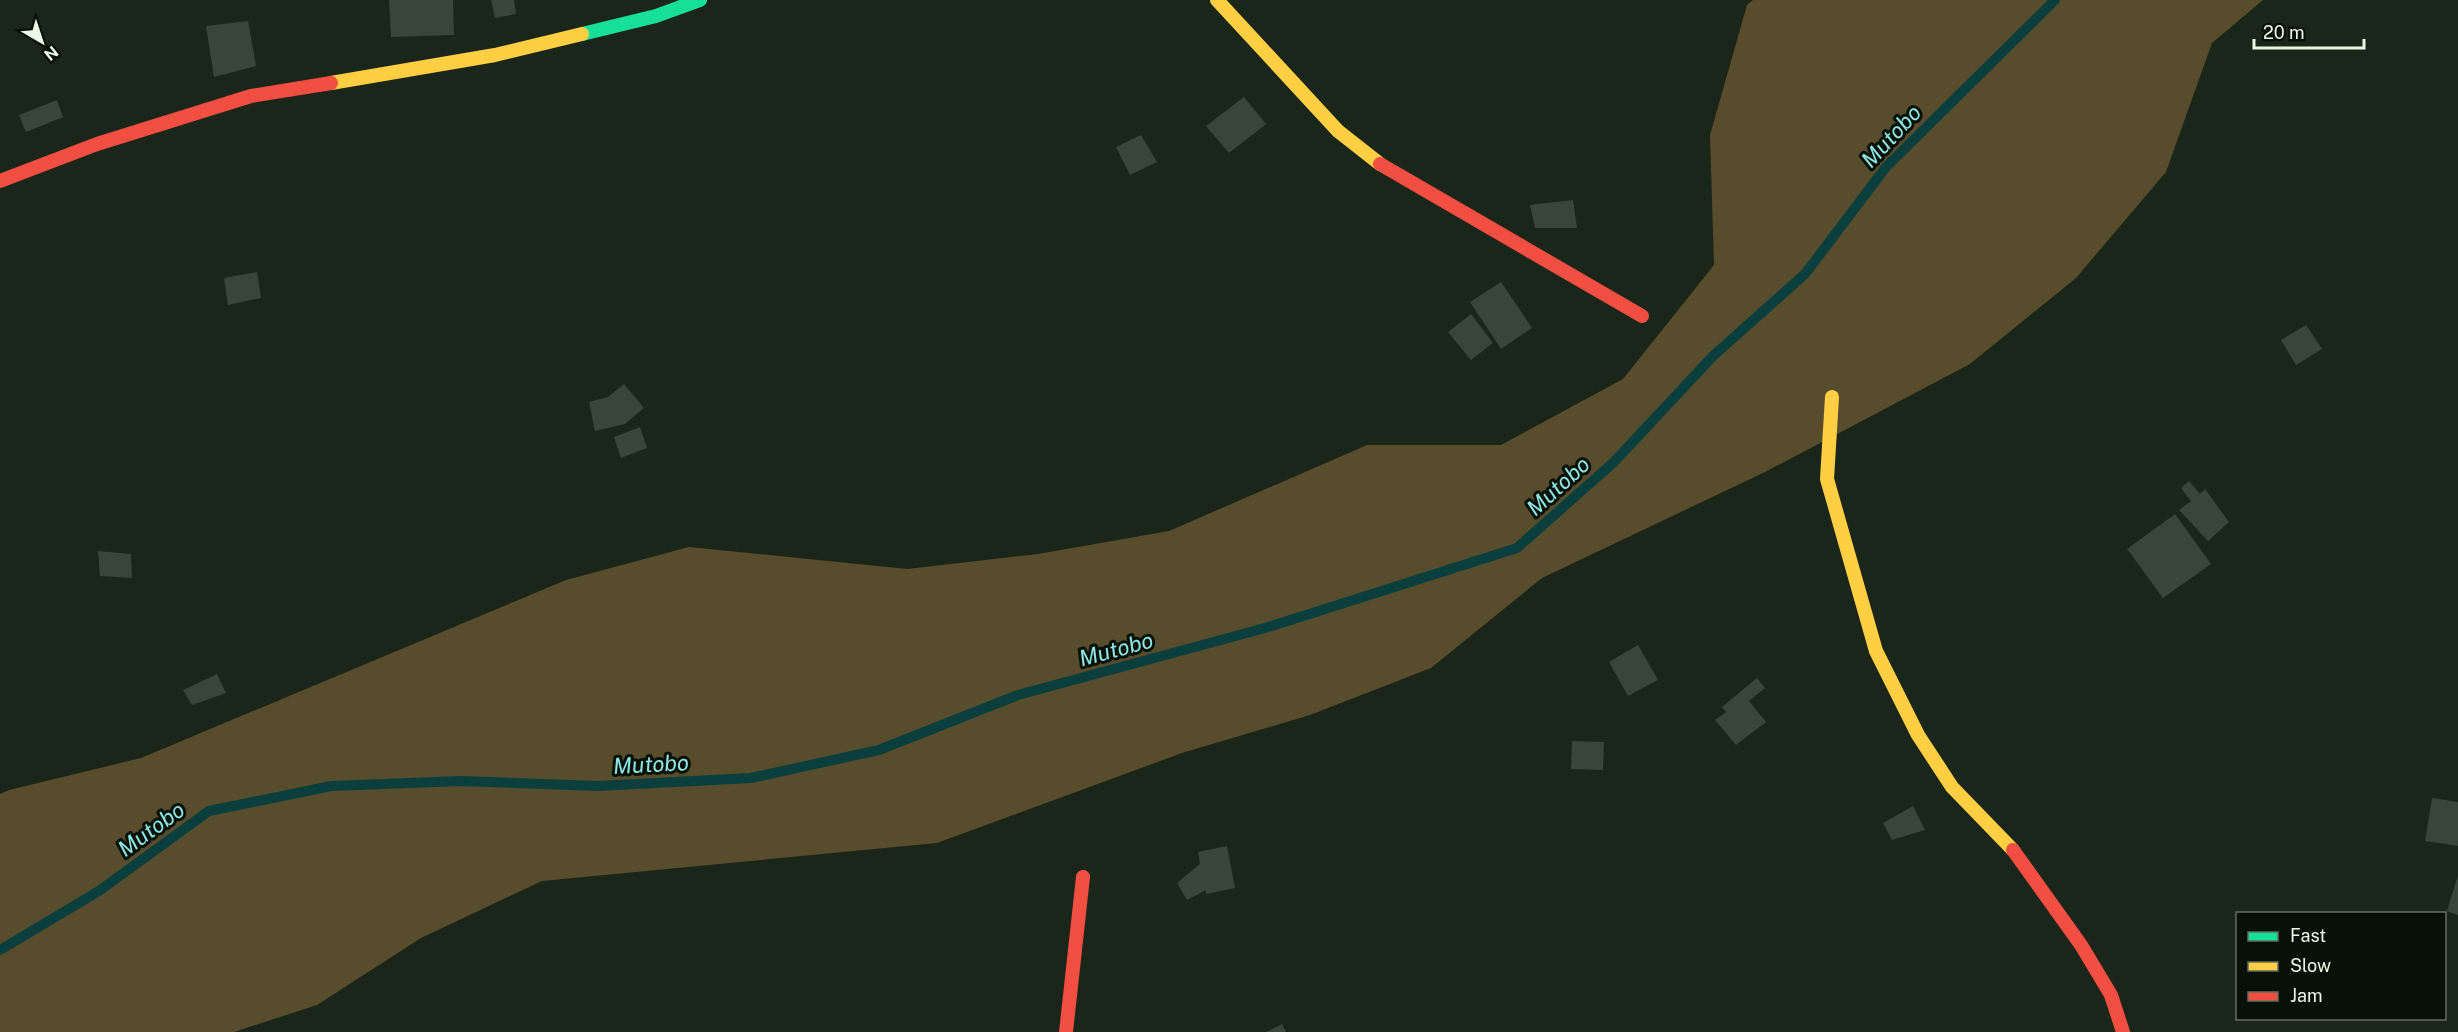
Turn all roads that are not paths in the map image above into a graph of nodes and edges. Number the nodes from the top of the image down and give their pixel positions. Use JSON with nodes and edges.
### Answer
{"nodes":[{"id":1,"x":700,"y":0,"type":"edge"},
{"id":2,"x":1218,"y":0,"type":"edge"},
{"id":3,"x":0,"y":181,"type":"edge"},
{"id":4,"x":1642,"y":316,"type":"dead end"},
{"id":5,"x":1832,"y":397,"type":"dead end"},
{"id":6,"x":1083,"y":877,"type":"dead end"},
{"id":7,"x":1066,"y":1032,"type":"edge"},
{"id":8,"x":2123,"y":1032,"type":"edge"}],
"edges":[{"from":1,"to":3,"type":"street"},
{"from":2,"to":4,"type":"street"},
{"from":5,"to":8,"type":"street"},
{"from":6,"to":7,"type":"street"}]}
